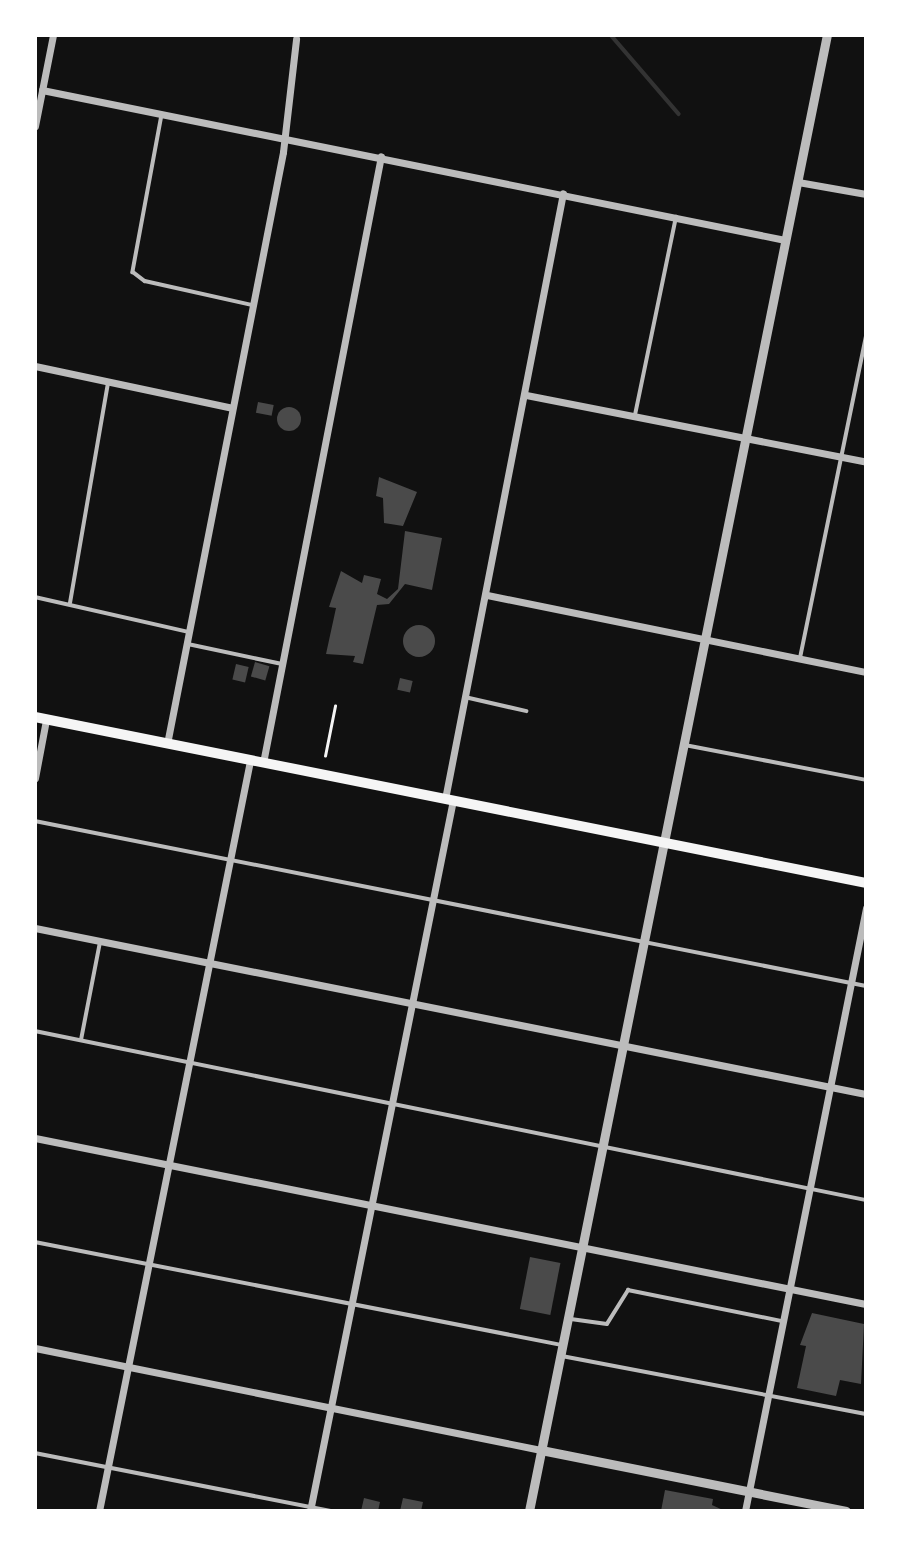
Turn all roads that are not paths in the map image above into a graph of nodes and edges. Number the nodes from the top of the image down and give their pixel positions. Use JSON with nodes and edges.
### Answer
{"nodes":[{"id":1,"x":53,"y":35,"type":"edge"},
{"id":2,"x":827,"y":35,"type":"edge"},
{"id":3,"x":296,"y":39,"type":"dead end"},
{"id":4,"x":42,"y":90,"type":"junction"},
{"id":5,"x":162,"y":115,"type":"junction"},
{"id":6,"x":35,"y":125,"type":"edge"},
{"id":7,"x":285,"y":138,"type":"junction"},
{"id":8,"x":381,"y":156,"type":"junction"},
{"id":9,"x":798,"y":182,"type":"junction"},
{"id":10,"x":563,"y":194,"type":"junction"},
{"id":11,"x":866,"y":194,"type":"edge"},
{"id":12,"x":677,"y":216,"type":"junction"},
{"id":13,"x":785,"y":240,"type":"junction"},
{"id":14,"x":253,"y":305,"type":"junction"},
{"id":15,"x":866,"y":337,"type":"edge"},
{"id":16,"x":35,"y":366,"type":"edge"},
{"id":17,"x":109,"y":382,"type":"junction"},
{"id":18,"x":526,"y":396,"type":"junction"},
{"id":19,"x":232,"y":408,"type":"junction"},
{"id":20,"x":635,"y":417,"type":"junction"},
{"id":21,"x":743,"y":439,"type":"junction"},
{"id":22,"x":842,"y":458,"type":"junction"},
{"id":23,"x":866,"y":462,"type":"edge"},
{"id":24,"x":487,"y":595,"type":"junction"},
{"id":25,"x":35,"y":597,"type":"edge"},
{"id":26,"x":70,"y":603,"type":"junction"},
{"id":27,"x":189,"y":632,"type":"junction"},
{"id":28,"x":702,"y":641,"type":"junction"},
{"id":29,"x":186,"y":643,"type":"junction"},
{"id":30,"x":800,"y":660,"type":"junction"},
{"id":31,"x":282,"y":664,"type":"junction"},
{"id":32,"x":866,"y":672,"type":"edge"},
{"id":33,"x":465,"y":697,"type":"junction"},
{"id":34,"x":526,"y":710,"type":"dead end"},
{"id":35,"x":40,"y":719,"type":"edge"},
{"id":36,"x":167,"y":744,"type":"junction"},
{"id":37,"x":685,"y":745,"type":"junction"},
{"id":38,"x":250,"y":761,"type":"junction"},
{"id":39,"x":263,"y":763,"type":"junction"},
{"id":40,"x":35,"y":778,"type":"edge"},
{"id":41,"x":866,"y":780,"type":"edge"},
{"id":42,"x":449,"y":800,"type":"junction"},
{"id":43,"x":35,"y":821,"type":"edge"},
{"id":44,"x":663,"y":843,"type":"junction"},
{"id":45,"x":230,"y":857,"type":"junction"},
{"id":46,"x":866,"y":883,"type":"edge"},
{"id":47,"x":434,"y":898,"type":"junction"},
{"id":48,"x":866,"y":908,"type":"edge"},
{"id":49,"x":35,"y":928,"type":"edge"},
{"id":50,"x":101,"y":940,"type":"junction"},
{"id":51,"x":643,"y":943,"type":"junction"},
{"id":52,"x":209,"y":963,"type":"junction"},
{"id":53,"x":850,"y":983,"type":"junction"},
{"id":54,"x":866,"y":986,"type":"edge"},
{"id":55,"x":412,"y":1004,"type":"junction"},
{"id":56,"x":35,"y":1031,"type":"edge"},
{"id":57,"x":80,"y":1040,"type":"junction"},
{"id":58,"x":622,"y":1045,"type":"junction"},
{"id":59,"x":189,"y":1061,"type":"junction"},
{"id":60,"x":831,"y":1086,"type":"junction"},
{"id":61,"x":866,"y":1094,"type":"edge"},
{"id":62,"x":394,"y":1100,"type":"junction"},
{"id":63,"x":35,"y":1138,"type":"edge"},
{"id":64,"x":602,"y":1150,"type":"junction"},
{"id":65,"x":168,"y":1165,"type":"junction"},
{"id":66,"x":810,"y":1189,"type":"junction"},
{"id":67,"x":866,"y":1200,"type":"edge"},
{"id":68,"x":372,"y":1204,"type":"junction"},
{"id":69,"x":35,"y":1242,"type":"edge"},
{"id":70,"x":582,"y":1248,"type":"junction"},
{"id":71,"x":150,"y":1264,"type":"junction"},
{"id":72,"x":790,"y":1289,"type":"junction"},
{"id":73,"x":353,"y":1303,"type":"junction"},
{"id":74,"x":866,"y":1304,"type":"edge"},
{"id":75,"x":569,"y":1318,"type":"junction"},
{"id":76,"x":784,"y":1322,"type":"junction"},
{"id":77,"x":35,"y":1348,"type":"edge"},
{"id":78,"x":563,"y":1350,"type":"junction"},
{"id":79,"x":128,"y":1366,"type":"junction"},
{"id":80,"x":770,"y":1396,"type":"junction"},
{"id":81,"x":332,"y":1407,"type":"junction"},
{"id":82,"x":866,"y":1414,"type":"edge"},
{"id":83,"x":541,"y":1450,"type":"junction"},
{"id":84,"x":35,"y":1452,"type":"edge"},
{"id":85,"x":107,"y":1468,"type":"junction"},
{"id":86,"x":750,"y":1492,"type":"junction"},
{"id":87,"x":810,"y":1507,"type":"edge"},
{"id":88,"x":311,"y":1509,"type":"edge"},
{"id":89,"x":99,"y":1511,"type":"edge"},
{"id":90,"x":330,"y":1511,"type":"edge"},
{"id":91,"x":528,"y":1511,"type":"edge"},
{"id":92,"x":746,"y":1511,"type":"edge"},
{"id":93,"x":846,"y":1511,"type":"edge"}],
"edges":[{"from":1,"to":4,"type":"street"},
{"from":2,"to":9,"type":"street"},
{"from":3,"to":7,"type":"street"},
{"from":4,"to":5,"type":"street"},
{"from":4,"to":6,"type":"street"},
{"from":5,"to":7,"type":"street"},
{"from":5,"to":14,"type":"lane"},
{"from":7,"to":8,"type":"street"},
{"from":7,"to":14,"type":"street"},
{"from":8,"to":10,"type":"street"},
{"from":8,"to":31,"type":"street"},
{"from":9,"to":11,"type":"street"},
{"from":9,"to":13,"type":"street"},
{"from":10,"to":12,"type":"street"},
{"from":10,"to":18,"type":"street"},
{"from":12,"to":13,"type":"street"},
{"from":12,"to":20,"type":"lane"},
{"from":13,"to":21,"type":"street"},
{"from":14,"to":19,"type":"street"},
{"from":15,"to":22,"type":"lane"},
{"from":16,"to":17,"type":"street"},
{"from":17,"to":19,"type":"street"},
{"from":17,"to":26,"type":"lane"},
{"from":18,"to":20,"type":"street"},
{"from":18,"to":24,"type":"street"},
{"from":19,"to":27,"type":"street"},
{"from":20,"to":21,"type":"street"},
{"from":21,"to":22,"type":"street"},
{"from":21,"to":28,"type":"street"},
{"from":22,"to":23,"type":"street"},
{"from":22,"to":30,"type":"lane"},
{"from":24,"to":28,"type":"street"},
{"from":24,"to":33,"type":"street"},
{"from":25,"to":26,"type":"lane"},
{"from":26,"to":27,"type":"lane"},
{"from":27,"to":29,"type":"street"},
{"from":28,"to":30,"type":"street"},
{"from":28,"to":37,"type":"street"},
{"from":29,"to":31,"type":"lane"},
{"from":29,"to":36,"type":"street"},
{"from":30,"to":32,"type":"street"},
{"from":31,"to":39,"type":"street"},
{"from":33,"to":34,"type":"lane"},
{"from":33,"to":42,"type":"street"},
{"from":35,"to":36,"type":"main road"},
{"from":35,"to":40,"type":"street"},
{"from":36,"to":38,"type":"main road"},
{"from":37,"to":41,"type":"lane"},
{"from":37,"to":44,"type":"street"},
{"from":38,"to":39,"type":"main road"},
{"from":38,"to":45,"type":"street"},
{"from":39,"to":42,"type":"main road"},
{"from":42,"to":44,"type":"main road"},
{"from":42,"to":47,"type":"street"},
{"from":43,"to":45,"type":"lane"},
{"from":44,"to":46,"type":"main road"},
{"from":44,"to":51,"type":"street"},
{"from":45,"to":47,"type":"lane"},
{"from":45,"to":52,"type":"street"},
{"from":47,"to":51,"type":"lane"},
{"from":47,"to":55,"type":"street"},
{"from":48,"to":53,"type":"street"},
{"from":49,"to":50,"type":"street"},
{"from":50,"to":52,"type":"street"},
{"from":50,"to":57,"type":"lane"},
{"from":51,"to":53,"type":"lane"},
{"from":51,"to":58,"type":"street"},
{"from":52,"to":55,"type":"street"},
{"from":52,"to":59,"type":"street"},
{"from":53,"to":54,"type":"lane"},
{"from":53,"to":60,"type":"street"},
{"from":55,"to":58,"type":"street"},
{"from":55,"to":62,"type":"street"},
{"from":56,"to":57,"type":"lane"},
{"from":57,"to":59,"type":"lane"},
{"from":58,"to":60,"type":"street"},
{"from":58,"to":64,"type":"street"},
{"from":59,"to":62,"type":"lane"},
{"from":59,"to":65,"type":"street"},
{"from":60,"to":61,"type":"street"},
{"from":60,"to":66,"type":"street"},
{"from":62,"to":64,"type":"lane"},
{"from":62,"to":68,"type":"street"},
{"from":63,"to":65,"type":"street"},
{"from":64,"to":66,"type":"lane"},
{"from":64,"to":70,"type":"street"},
{"from":65,"to":68,"type":"street"},
{"from":65,"to":71,"type":"street"},
{"from":66,"to":67,"type":"lane"},
{"from":66,"to":72,"type":"street"},
{"from":68,"to":70,"type":"street"},
{"from":68,"to":73,"type":"street"},
{"from":69,"to":71,"type":"lane"},
{"from":70,"to":72,"type":"street"},
{"from":70,"to":75,"type":"street"},
{"from":71,"to":73,"type":"lane"},
{"from":71,"to":79,"type":"street"},
{"from":72,"to":74,"type":"street"},
{"from":72,"to":76,"type":"street"},
{"from":73,"to":78,"type":"lane"},
{"from":73,"to":81,"type":"street"},
{"from":75,"to":76,"type":"lane"},
{"from":75,"to":78,"type":"street"},
{"from":76,"to":80,"type":"street"},
{"from":77,"to":79,"type":"street"},
{"from":78,"to":80,"type":"lane"},
{"from":78,"to":83,"type":"street"},
{"from":79,"to":81,"type":"street"},
{"from":79,"to":85,"type":"street"},
{"from":80,"to":82,"type":"lane"},
{"from":80,"to":86,"type":"street"},
{"from":81,"to":83,"type":"street"},
{"from":81,"to":88,"type":"street"},
{"from":83,"to":86,"type":"street"},
{"from":83,"to":91,"type":"street"},
{"from":84,"to":85,"type":"lane"},
{"from":85,"to":88,"type":"lane"},
{"from":85,"to":89,"type":"street"},
{"from":86,"to":87,"type":"street"},
{"from":86,"to":92,"type":"street"},
{"from":87,"to":93,"type":"street"},
{"from":88,"to":90,"type":"lane"}]}
